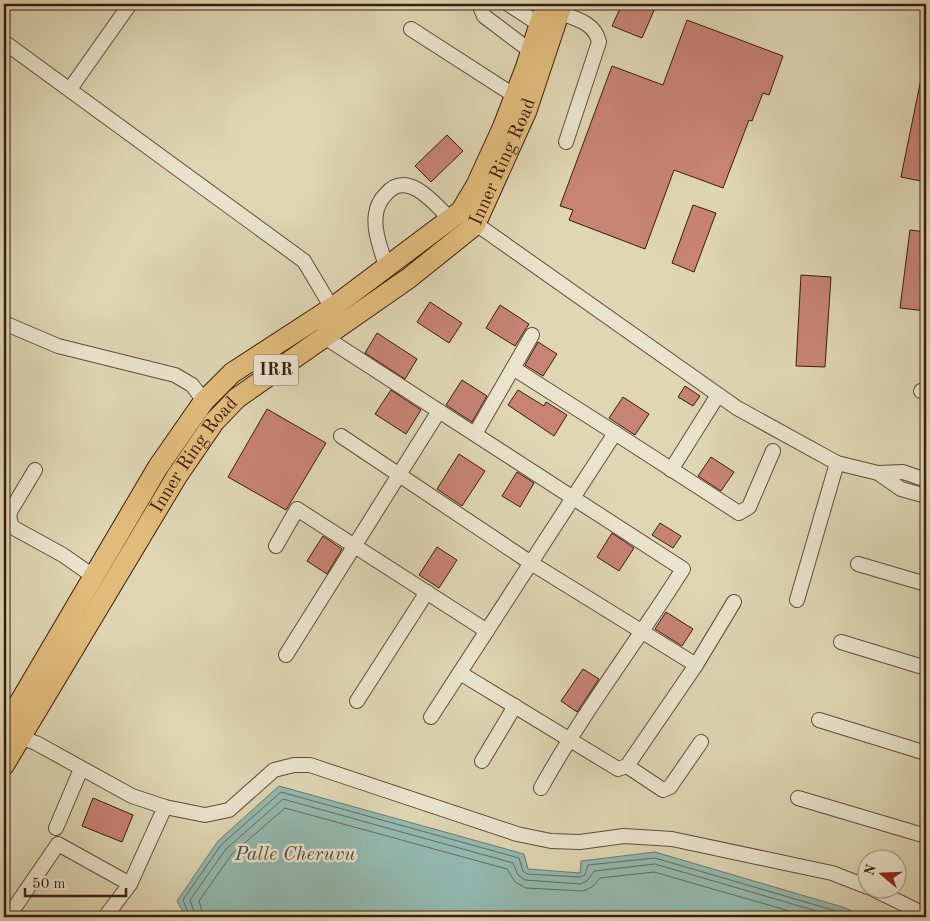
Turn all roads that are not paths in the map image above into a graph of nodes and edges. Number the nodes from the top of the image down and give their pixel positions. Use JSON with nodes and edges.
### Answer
{"nodes":[{"id":1,"x":130,"y":4,"type":"edge"},
{"id":2,"x":479,"y":4,"type":"edge"},
{"id":3,"x":508,"y":4,"type":"edge"},
{"id":4,"x":556,"y":7,"type":"edge"},
{"id":5,"x":539,"y":24,"type":"junction"},
{"id":6,"x":411,"y":30,"type":"dead end"},
{"id":7,"x":6,"y":49,"type":"edge"},
{"id":8,"x":537,"y":56,"type":"junction"},
{"id":9,"x":70,"y":89,"type":"junction"},
{"id":10,"x":515,"y":96,"type":"junction"},
{"id":11,"x":566,"y":142,"type":"dead end"},
{"id":12,"x":462,"y":219,"type":"junction"},
{"id":13,"x":386,"y":267,"type":"junction"},
{"id":14,"x":332,"y":308,"type":"junction"},
{"id":15,"x":4,"y":323,"type":"edge"},
{"id":16,"x":532,"y":334,"type":"dead end"},
{"id":17,"x":323,"y":336,"type":"junction"},
{"id":18,"x":513,"y":368,"type":"junction"},
{"id":19,"x":718,"y":394,"type":"junction"},
{"id":20,"x":204,"y":401,"type":"junction"},
{"id":21,"x":439,"y":411,"type":"junction"},
{"id":22,"x":615,"y":432,"type":"junction"},
{"id":23,"x":475,"y":434,"type":"junction"},
{"id":24,"x":341,"y":436,"type":"dead end"},
{"id":25,"x":773,"y":451,"type":"dead end"},
{"id":26,"x":837,"y":462,"type":"junction"},
{"id":27,"x":35,"y":470,"type":"dead end"},
{"id":28,"x":671,"y":470,"type":"junction"},
{"id":29,"x":878,"y":473,"type":"junction"},
{"id":30,"x":397,"y":475,"type":"junction"},
{"id":31,"x":926,"y":480,"type":"edge"},
{"id":32,"x":926,"y":496,"type":"edge"},
{"id":33,"x":573,"y":498,"type":"junction"},
{"id":34,"x":355,"y":544,"type":"junction"},
{"id":35,"x":276,"y":546,"type":"dead end"},
{"id":36,"x":531,"y":563,"type":"junction"},
{"id":37,"x":858,"y":564,"type":"dead end"},
{"id":38,"x":93,"y":576,"type":"junction"},
{"id":39,"x":926,"y":584,"type":"edge"},
{"id":40,"x":427,"y":592,"type":"junction"},
{"id":41,"x":797,"y":600,"type":"dead end"},
{"id":42,"x":734,"y":602,"type":"dead end"},
{"id":43,"x":487,"y":631,"type":"junction"},
{"id":44,"x":644,"y":632,"type":"junction"},
{"id":45,"x":841,"y":642,"type":"dead end"},
{"id":46,"x":286,"y":655,"type":"dead end"},
{"id":47,"x":696,"y":665,"type":"junction"},
{"id":48,"x":926,"y":668,"type":"edge"},
{"id":49,"x":460,"y":673,"type":"junction"},
{"id":50,"x":357,"y":701,"type":"dead end"},
{"id":51,"x":515,"y":706,"type":"junction"},
{"id":52,"x":431,"y":717,"type":"dead end"},
{"id":53,"x":819,"y":720,"type":"dead end"},
{"id":54,"x":10,"y":733,"type":"edge"},
{"id":55,"x":569,"y":738,"type":"junction"},
{"id":56,"x":701,"y":742,"type":"dead end"},
{"id":57,"x":926,"y":753,"type":"edge"},
{"id":58,"x":482,"y":761,"type":"dead end"},
{"id":59,"x":4,"y":765,"type":"edge"},
{"id":60,"x":627,"y":766,"type":"junction"},
{"id":61,"x":81,"y":769,"type":"junction"},
{"id":62,"x":541,"y":788,"type":"dead end"},
{"id":63,"x":798,"y":798,"type":"dead end"},
{"id":64,"x":165,"y":807,"type":"junction"},
{"id":65,"x":56,"y":828,"type":"dead end"},
{"id":66,"x":926,"y":836,"type":"edge"},
{"id":67,"x":858,"y":883,"type":"edge"},
{"id":68,"x":130,"y":884,"type":"junction"},
{"id":69,"x":891,"y":898,"type":"edge"},
{"id":70,"x":926,"y":915,"type":"edge"},
{"id":71,"x":8,"y":917,"type":"edge"},
{"id":72,"x":105,"y":917,"type":"edge"}],
"edges":[{"from":1,"to":9,"type":"street"},
{"from":2,"to":8,"type":"street"},
{"from":3,"to":5,"type":"street"},
{"from":4,"to":5,"type":"highway","name":"Inner Ring Road","number":"IRR"},
{"from":4,"to":8,"type":"highway","name":"Inner Ring Road","number":"IRR"},
{"from":4,"to":11,"type":"street"},
{"from":5,"to":8,"type":"highway","name":"Inner Ring Road","number":"IRR"},
{"from":6,"to":10,"type":"street"},
{"from":7,"to":9,"type":"street"},
{"from":8,"to":10,"type":"highway","name":"Inner Ring Road","number":"IRR"},
{"from":8,"to":12,"type":"highway","name":"Inner Ring Road","number":"IRR"},
{"from":9,"to":14,"type":"street"},
{"from":10,"to":12,"type":"highway","name":"Inner Ring Road","number":"IRR"},
{"from":12,"to":13,"type":"highway","name":"Inner Ring Road","number":"IRR"},
{"from":12,"to":13,"type":"street"},
{"from":12,"to":17,"type":"highway","name":"Inner Ring Road","number":"IRR"},
{"from":12,"to":19,"type":"street"},
{"from":13,"to":14,"type":"highway","name":"Inner Ring Road","number":"IRR"},
{"from":14,"to":17,"type":"street"},
{"from":14,"to":20,"type":"highway","name":"Inner Ring Road","number":"IRR"},
{"from":15,"to":20,"type":"street"},
{"from":16,"to":18,"type":"street"},
{"from":17,"to":21,"type":"street"},
{"from":17,"to":54,"type":"highway","name":"Inner Ring Road","number":"IRR"},
{"from":18,"to":22,"type":"street"},
{"from":18,"to":23,"type":"street"},
{"from":19,"to":26,"type":"street"},
{"from":19,"to":28,"type":"street"},
{"from":20,"to":38,"type":"highway","name":"Inner Ring Road","number":"IRR"},
{"from":21,"to":23,"type":"street"},
{"from":21,"to":30,"type":"street"},
{"from":22,"to":28,"type":"street"},
{"from":22,"to":33,"type":"street"},
{"from":23,"to":33,"type":"street"},
{"from":24,"to":30,"type":"street"},
{"from":25,"to":28,"type":"street"},
{"from":26,"to":29,"type":"street"},
{"from":26,"to":41,"type":"street"},
{"from":27,"to":38,"type":"street"},
{"from":29,"to":31,"type":"street"},
{"from":29,"to":32,"type":"street"},
{"from":30,"to":34,"type":"street"},
{"from":30,"to":36,"type":"street"},
{"from":33,"to":36,"type":"street"},
{"from":33,"to":44,"type":"street"},
{"from":34,"to":35,"type":"street"},
{"from":34,"to":40,"type":"street"},
{"from":34,"to":46,"type":"street"},
{"from":36,"to":43,"type":"street"},
{"from":36,"to":44,"type":"street"},
{"from":37,"to":39,"type":"street"},
{"from":38,"to":54,"type":"highway","name":"Inner Ring Road","number":"IRR"},
{"from":40,"to":43,"type":"street"},
{"from":40,"to":50,"type":"street"},
{"from":42,"to":47,"type":"street"},
{"from":43,"to":49,"type":"street"},
{"from":44,"to":47,"type":"street"},
{"from":44,"to":55,"type":"street"},
{"from":45,"to":48,"type":"street"},
{"from":47,"to":60,"type":"street"},
{"from":49,"to":51,"type":"street"},
{"from":49,"to":52,"type":"street"},
{"from":51,"to":55,"type":"street"},
{"from":51,"to":58,"type":"street"},
{"from":53,"to":57,"type":"street"},
{"from":54,"to":59,"type":"highway","name":"Inner Ring Road","number":"IRR"},
{"from":54,"to":61,"type":"street"},
{"from":55,"to":60,"type":"street"},
{"from":55,"to":62,"type":"street"},
{"from":56,"to":60,"type":"street"},
{"from":61,"to":64,"type":"street"},
{"from":61,"to":65,"type":"street"},
{"from":63,"to":66,"type":"street"},
{"from":64,"to":67,"type":"street"},
{"from":64,"to":68,"type":"street"},
{"from":68,"to":71,"type":"street"},
{"from":68,"to":72,"type":"street"},
{"from":69,"to":70,"type":"street"}]}
